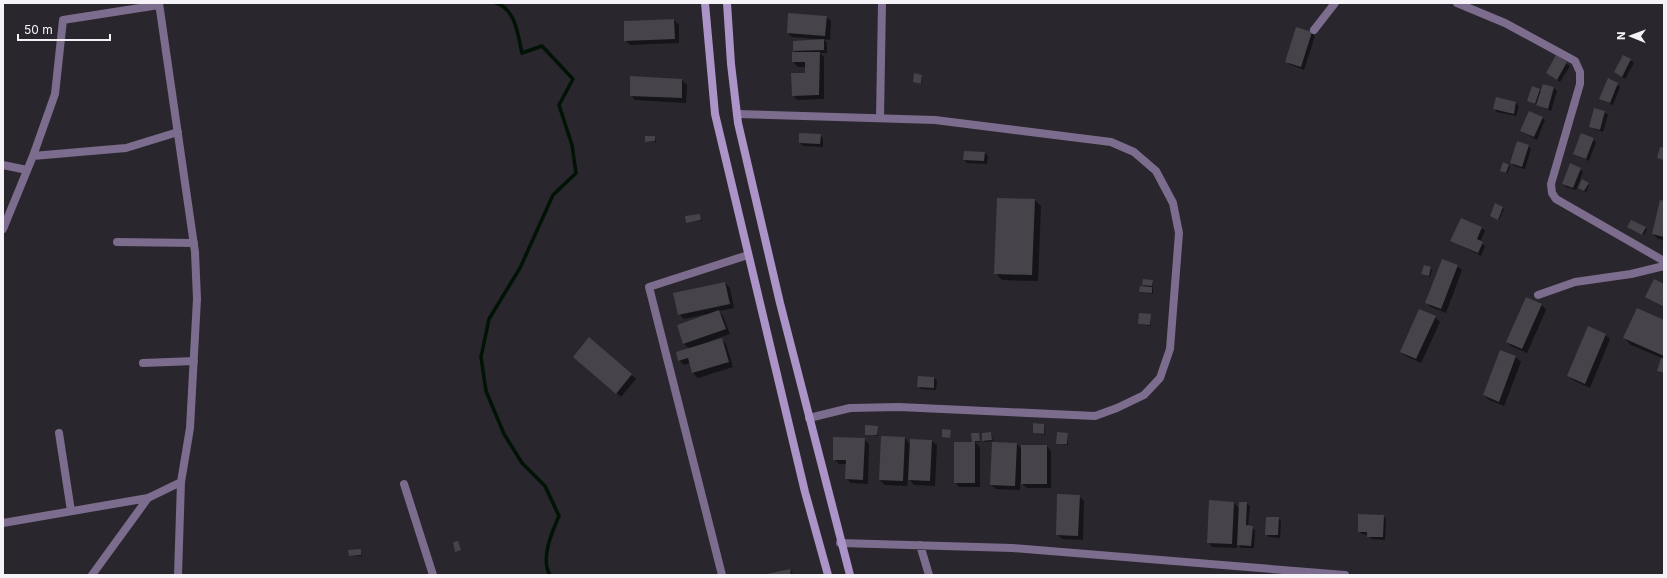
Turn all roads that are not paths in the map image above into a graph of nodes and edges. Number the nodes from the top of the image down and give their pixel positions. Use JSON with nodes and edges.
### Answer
{"nodes":[{"id":1,"x":705,"y":3,"type":"edge"},
{"id":2,"x":727,"y":3,"type":"edge"},
{"id":3,"x":882,"y":3,"type":"edge"},
{"id":4,"x":1335,"y":3,"type":"edge"},
{"id":5,"x":1457,"y":3,"type":"edge"},
{"id":6,"x":159,"y":4,"type":"edge"},
{"id":7,"x":1314,"y":30,"type":"dead end"},
{"id":8,"x":737,"y":114,"type":"junction"},
{"id":9,"x":880,"y":118,"type":"junction"},
{"id":10,"x":178,"y":132,"type":"junction"},
{"id":11,"x":33,"y":156,"type":"junction"},
{"id":12,"x":3,"y":165,"type":"edge"},
{"id":13,"x":27,"y":170,"type":"junction"},
{"id":14,"x":3,"y":229,"type":"edge"},
{"id":15,"x":117,"y":242,"type":"dead end"},
{"id":16,"x":194,"y":243,"type":"junction"},
{"id":17,"x":748,"y":255,"type":"junction"},
{"id":18,"x":1664,"y":261,"type":"edge"},
{"id":19,"x":1664,"y":266,"type":"edge"},
{"id":20,"x":1538,"y":295,"type":"dead end"},
{"id":21,"x":194,"y":362,"type":"junction"},
{"id":22,"x":143,"y":363,"type":"dead end"},
{"id":23,"x":809,"y":418,"type":"junction"},
{"id":24,"x":59,"y":433,"type":"dead end"},
{"id":25,"x":181,"y":482,"type":"junction"},
{"id":26,"x":404,"y":484,"type":"dead end"},
{"id":27,"x":148,"y":498,"type":"junction"},
{"id":28,"x":72,"y":511,"type":"junction"},
{"id":29,"x":3,"y":520,"type":"edge"},
{"id":30,"x":840,"y":543,"type":"junction"},
{"id":31,"x":920,"y":545,"type":"junction"},
{"id":32,"x":92,"y":575,"type":"edge"},
{"id":33,"x":178,"y":575,"type":"edge"},
{"id":34,"x":433,"y":575,"type":"edge"},
{"id":35,"x":722,"y":575,"type":"edge"},
{"id":36,"x":828,"y":575,"type":"edge"},
{"id":37,"x":850,"y":575,"type":"edge"},
{"id":38,"x":929,"y":575,"type":"edge"},
{"id":39,"x":1345,"y":575,"type":"edge"}],
"edges":[{"from":1,"to":17,"type":"street"},
{"from":2,"to":8,"type":"street"},
{"from":3,"to":9,"type":"street"},
{"from":4,"to":7,"type":"street"},
{"from":5,"to":18,"type":"street"},
{"from":6,"to":10,"type":"street"},
{"from":6,"to":11,"type":"street"},
{"from":8,"to":9,"type":"street"},
{"from":8,"to":23,"type":"street"},
{"from":9,"to":23,"type":"street"},
{"from":10,"to":11,"type":"street"},
{"from":10,"to":16,"type":"street"},
{"from":11,"to":13,"type":"street"},
{"from":12,"to":13,"type":"street"},
{"from":13,"to":14,"type":"street"},
{"from":15,"to":16,"type":"street"},
{"from":16,"to":21,"type":"street"},
{"from":17,"to":35,"type":"street"},
{"from":17,"to":36,"type":"street"},
{"from":19,"to":20,"type":"street"},
{"from":21,"to":22,"type":"street"},
{"from":21,"to":25,"type":"street"},
{"from":23,"to":30,"type":"street"},
{"from":24,"to":28,"type":"street"},
{"from":25,"to":27,"type":"street"},
{"from":25,"to":33,"type":"street"},
{"from":26,"to":34,"type":"street"},
{"from":27,"to":28,"type":"street"},
{"from":27,"to":32,"type":"street"},
{"from":28,"to":29,"type":"street"},
{"from":30,"to":31,"type":"street"},
{"from":30,"to":37,"type":"street"},
{"from":31,"to":38,"type":"street"},
{"from":31,"to":39,"type":"street"}]}
